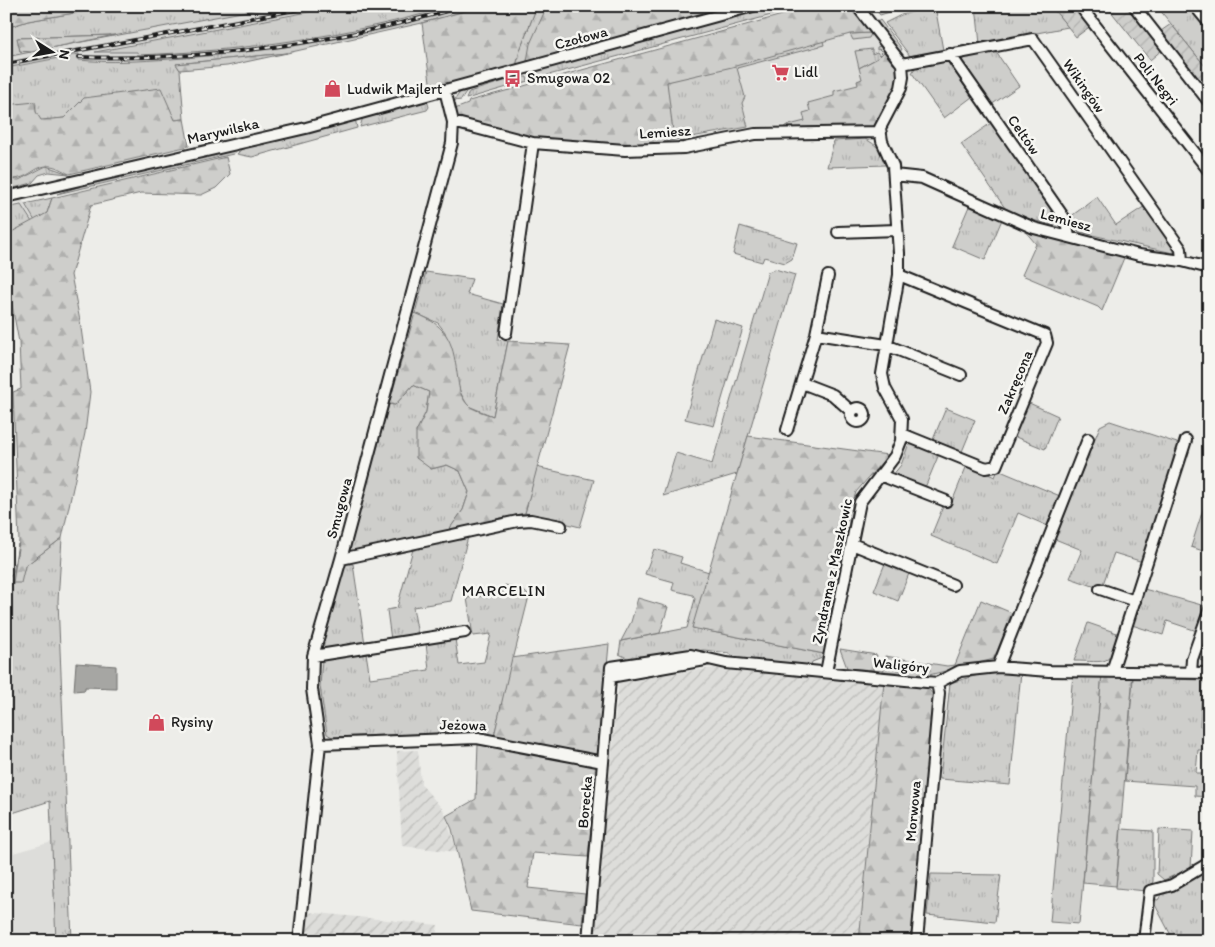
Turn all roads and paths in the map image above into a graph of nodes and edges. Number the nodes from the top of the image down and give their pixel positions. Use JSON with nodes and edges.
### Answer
{"nodes":[{"id":1,"x":753,"y":6,"type":"edge"},
{"id":2,"x":857,"y":6,"type":"edge"},
{"id":3,"x":1080,"y":6,"type":"edge"},
{"id":4,"x":1134,"y":6,"type":"edge"},
{"id":5,"x":1195,"y":6,"type":"edge"},
{"id":6,"x":1209,"y":23,"type":"edge"},
{"id":7,"x":950,"y":54,"type":"junction"},
{"id":8,"x":902,"y":64,"type":"junction"},
{"id":9,"x":445,"y":90,"type":"junction"},
{"id":10,"x":1209,"y":102,"type":"edge"},
{"id":11,"x":453,"y":122,"type":"junction"},
{"id":12,"x":880,"y":132,"type":"junction"},
{"id":13,"x":533,"y":143,"type":"junction"},
{"id":14,"x":1209,"y":171,"type":"edge"},
{"id":15,"x":894,"y":175,"type":"junction"},
{"id":16,"x":6,"y":198,"type":"edge"},
{"id":17,"x":897,"y":230,"type":"junction"},
{"id":18,"x":838,"y":232,"type":"dead end"},
{"id":19,"x":1069,"y":236,"type":"junction"},
{"id":20,"x":1182,"y":261,"type":"junction"},
{"id":21,"x":1209,"y":268,"type":"edge"},
{"id":22,"x":899,"y":274,"type":"junction"},
{"id":23,"x":828,"y":276,"type":"dead end"},
{"id":24,"x":506,"y":333,"type":"dead end"},
{"id":25,"x":816,"y":334,"type":"junction"},
{"id":26,"x":886,"y":345,"type":"junction"},
{"id":27,"x":961,"y":375,"type":"dead end"},
{"id":28,"x":802,"y":382,"type":"junction"},
{"id":29,"x":852,"y":412,"type":"dead end"},
{"id":30,"x":787,"y":430,"type":"dead end"},
{"id":31,"x":902,"y":434,"type":"junction"},
{"id":32,"x":1088,"y":439,"type":"dead end"},
{"id":33,"x":1186,"y":440,"type":"dead end"},
{"id":34,"x":880,"y":475,"type":"junction"},
{"id":35,"x":946,"y":501,"type":"dead end"},
{"id":36,"x":561,"y":526,"type":"dead end"},
{"id":37,"x":852,"y":544,"type":"junction"},
{"id":38,"x":341,"y":559,"type":"junction"},
{"id":39,"x":952,"y":585,"type":"dead end"},
{"id":40,"x":1100,"y":589,"type":"dead end"},
{"id":41,"x":1135,"y":600,"type":"junction"},
{"id":42,"x":1209,"y":611,"type":"edge"},
{"id":43,"x":465,"y":632,"type":"dead end"},
{"id":44,"x":313,"y":656,"type":"junction"},
{"id":45,"x":998,"y":667,"type":"junction"},
{"id":46,"x":610,"y":672,"type":"joint"},
{"id":47,"x":826,"y":672,"type":"junction"},
{"id":48,"x":1112,"y":672,"type":"junction"},
{"id":49,"x":1191,"y":673,"type":"junction"},
{"id":50,"x":1209,"y":673,"type":"edge"},
{"id":51,"x":937,"y":683,"type":"junction"},
{"id":52,"x":320,"y":744,"type":"junction"},
{"id":53,"x":603,"y":762,"type":"junction"},
{"id":54,"x":1209,"y":863,"type":"edge"},
{"id":55,"x":299,"y":941,"type":"edge"},
{"id":56,"x":588,"y":941,"type":"edge"},
{"id":57,"x":917,"y":941,"type":"edge"},
{"id":58,"x":1144,"y":941,"type":"edge"}],
"edges":[{"from":1,"to":9,"type":"street","name":"Czołowa"},
{"from":2,"to":8,"type":"street"},
{"from":3,"to":14,"type":"street","name":"Poli Negri"},
{"from":4,"to":10,"type":"street"},
{"from":5,"to":6,"type":"street"},
{"from":7,"to":8,"type":"street","name":"Wikingów"},
{"from":7,"to":19,"type":"street","name":"Celtów"},
{"from":7,"to":20,"type":"street","name":"Wikingów"},
{"from":8,"to":12,"type":"street"},
{"from":9,"to":11,"type":"street","name":"Smugowa"},
{"from":9,"to":16,"type":"street","name":"Marywilska"},
{"from":11,"to":13,"type":"street","name":"Lemiesz"},
{"from":11,"to":38,"type":"street","name":"Smugowa"},
{"from":12,"to":13,"type":"street","name":"Lemiesz"},
{"from":12,"to":15,"type":"street"},
{"from":13,"to":24,"type":"street"},
{"from":15,"to":17,"type":"street"},
{"from":15,"to":19,"type":"street","name":"Lemiesz"},
{"from":17,"to":18,"type":"street"},
{"from":17,"to":22,"type":"street"},
{"from":19,"to":20,"type":"street","name":"Lemiesz"},
{"from":20,"to":21,"type":"street","name":"Lemiesz"},
{"from":22,"to":26,"type":"street"},
{"from":22,"to":31,"type":"street","name":"Zakręcona"},
{"from":23,"to":25,"type":"street"},
{"from":25,"to":26,"type":"street"},
{"from":25,"to":28,"type":"street"},
{"from":26,"to":27,"type":"street"},
{"from":26,"to":31,"type":"street"},
{"from":28,"to":29,"type":"street"},
{"from":28,"to":30,"type":"street"},
{"from":31,"to":34,"type":"street","name":"Zyndrama z Maszkowic"},
{"from":32,"to":45,"type":"street"},
{"from":33,"to":41,"type":"street"},
{"from":34,"to":35,"type":"street"},
{"from":34,"to":37,"type":"street","name":"Zyndrama z Maszkowic"},
{"from":36,"to":38,"type":"street"},
{"from":37,"to":39,"type":"street"},
{"from":37,"to":47,"type":"street","name":"Zyndrama z Maszkowic"},
{"from":38,"to":44,"type":"street","name":"Smugowa"},
{"from":40,"to":41,"type":"street"},
{"from":41,"to":48,"type":"street"},
{"from":42,"to":49,"type":"street"},
{"from":43,"to":44,"type":"street"},
{"from":44,"to":52,"type":"street","name":"Smugowa"},
{"from":45,"to":48,"type":"street","name":"Waligóry"},
{"from":45,"to":51,"type":"street","name":"Waligóry"},
{"from":46,"to":47,"type":"street","name":"Waligóry"},
{"from":46,"to":53,"type":"street","name":"Borecka"},
{"from":47,"to":51,"type":"street","name":"Waligóry"},
{"from":48,"to":49,"type":"street","name":"Waligóry"},
{"from":49,"to":50,"type":"street","name":"Waligóry"},
{"from":51,"to":57,"type":"street","name":"Morwowa"},
{"from":52,"to":53,"type":"street","name":"Jeżowa"},
{"from":52,"to":55,"type":"street","name":"Smugowa"},
{"from":53,"to":56,"type":"street","name":"Borecka"},
{"from":54,"to":58,"type":"street"}]}
